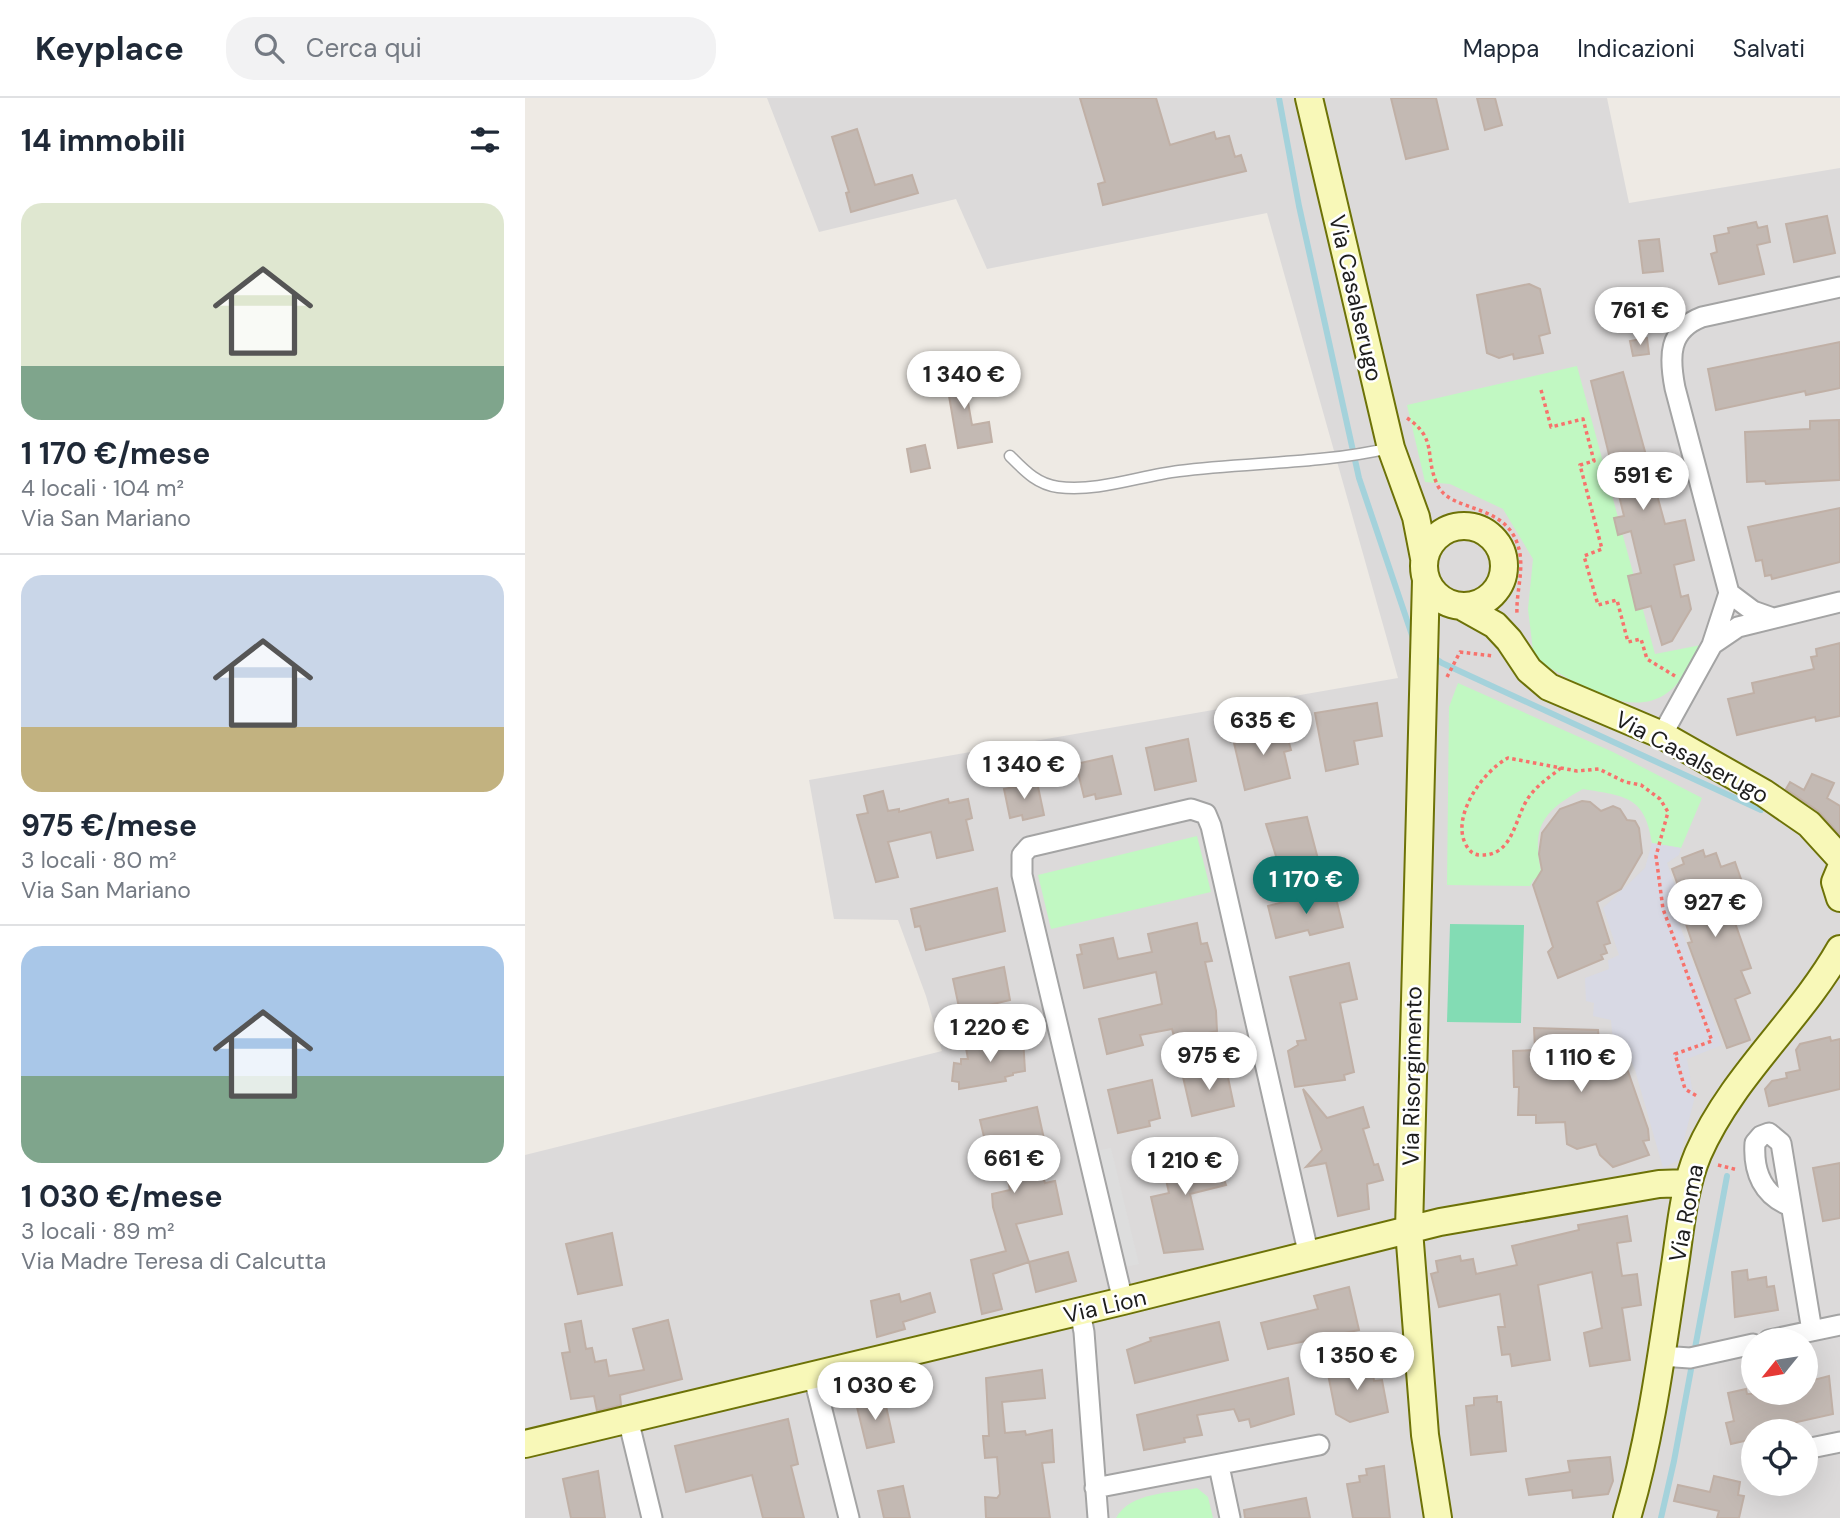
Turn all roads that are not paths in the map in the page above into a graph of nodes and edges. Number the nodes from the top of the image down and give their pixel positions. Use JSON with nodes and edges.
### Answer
{"nodes":[{"id":1,"x":1310,"y":98,"type":"edge"},
{"id":2,"x":1840,"y":287,"type":"edge"},
{"id":3,"x":1391,"y":448,"type":"junction"},
{"id":4,"x":1010,"y":456,"type":"dead end"},
{"id":5,"x":1409,"y":496,"type":"junction"},
{"id":6,"x":1455,"y":526,"type":"junction"},
{"id":7,"x":1425,"y":569,"type":"junction"},
{"id":8,"x":1500,"y":584,"type":"junction"},
{"id":9,"x":1729,"y":593,"type":"junction"},
{"id":10,"x":1840,"y":602,"type":"edge"},
{"id":11,"x":1459,"y":606,"type":"junction"},
{"id":12,"x":1770,"y":617,"type":"junction"},
{"id":13,"x":1423,"y":635,"type":"junction"},
{"id":14,"x":1510,"y":636,"type":"junction"},
{"id":15,"x":1712,"y":645,"type":"junction"},
{"id":16,"x":1662,"y":735,"type":"junction"},
{"id":17,"x":1840,"y":858,"type":"edge"},
{"id":18,"x":1840,"y":870,"type":"edge"},
{"id":19,"x":1840,"y":898,"type":"edge"},
{"id":20,"x":1840,"y":949,"type":"edge"},
{"id":21,"x":1688,"y":1183,"type":"junction"},
{"id":22,"x":1791,"y":1206,"type":"junction"},
{"id":23,"x":1409,"y":1230,"type":"junction"},
{"id":24,"x":1308,"y":1256,"type":"junction"},
{"id":25,"x":1123,"y":1301,"type":"junction"},
{"id":26,"x":1080,"y":1312,"type":"junction"},
{"id":27,"x":1840,"y":1325,"type":"edge"},
{"id":28,"x":1811,"y":1328,"type":"edge"},
{"id":29,"x":1818,"y":1330,"type":"edge"},
{"id":30,"x":1741,"y":1347,"type":"edge"},
{"id":31,"x":1669,"y":1357,"type":"junction"},
{"id":32,"x":813,"y":1374,"type":"junction"},
{"id":33,"x":628,"y":1419,"type":"junction"},
{"id":34,"x":1840,"y":1442,"type":"edge"},
{"id":35,"x":525,"y":1444,"type":"edge"},
{"id":36,"x":1319,"y":1445,"type":"dead end"},
{"id":37,"x":1818,"y":1447,"type":"edge"},
{"id":38,"x":1219,"y":1466,"type":"junction"},
{"id":39,"x":1095,"y":1488,"type":"junction"},
{"id":40,"x":652,"y":1518,"type":"edge"},
{"id":41,"x":849,"y":1518,"type":"edge"},
{"id":42,"x":1098,"y":1518,"type":"edge"},
{"id":43,"x":1230,"y":1518,"type":"edge"},
{"id":44,"x":1439,"y":1518,"type":"edge"},
{"id":45,"x":1627,"y":1518,"type":"edge"}],
"edges":[{"from":1,"to":3,"type":"street","name":"Via Casalserugo"},
{"from":2,"to":9,"type":"street"},
{"from":3,"to":4,"type":"lane"},
{"from":3,"to":5,"type":"street","name":"Via Casalserugo"},
{"from":5,"to":6,"type":"street"},
{"from":5,"to":7,"type":"street","name":"Via Casalserugo"},
{"from":6,"to":7,"type":"street"},
{"from":6,"to":8,"type":"street"},
{"from":7,"to":11,"type":"street"},
{"from":7,"to":13,"type":"street","name":"Via Risorgimento"},
{"from":8,"to":11,"type":"street"},
{"from":8,"to":14,"type":"street","name":"Via Casalserugo"},
{"from":9,"to":12,"type":"street"},
{"from":9,"to":15,"type":"street"},
{"from":10,"to":12,"type":"street"},
{"from":11,"to":13,"type":"street"},
{"from":11,"to":14,"type":"street","name":"Via Casalserugo"},
{"from":12,"to":15,"type":"street"},
{"from":13,"to":23,"type":"street","name":"Via Risorgimento"},
{"from":14,"to":16,"type":"street","name":"Via Casalserugo"},
{"from":15,"to":16,"type":"street"},
{"from":16,"to":17,"type":"street","name":"Via Casalserugo"},
{"from":18,"to":19,"type":"street"},
{"from":20,"to":21,"type":"street","name":"Via Roma"},
{"from":21,"to":23,"type":"street","name":"Via Lion"},
{"from":21,"to":31,"type":"street","name":"Via Roma"},
{"from":22,"to":22,"type":"street"},
{"from":22,"to":28,"type":"street"},
{"from":23,"to":24,"type":"street","name":"Via Lion"},
{"from":23,"to":44,"type":"street","name":"Via Risorgimento"},
{"from":24,"to":25,"type":"street","name":"Via Lion"},
{"from":24,"to":25,"type":"street"},
{"from":25,"to":26,"type":"street","name":"Via Lion"},
{"from":26,"to":32,"type":"street","name":"Via Lion"},
{"from":26,"to":39,"type":"street"},
{"from":27,"to":29,"type":"street"},
{"from":30,"to":31,"type":"street"},
{"from":31,"to":45,"type":"street","name":"Via Roma"},
{"from":32,"to":33,"type":"street","name":"Via Lion"},
{"from":32,"to":41,"type":"street"},
{"from":33,"to":35,"type":"street","name":"Via Lion"},
{"from":33,"to":40,"type":"street"},
{"from":34,"to":37,"type":"street"},
{"from":36,"to":38,"type":"street"},
{"from":38,"to":39,"type":"street"},
{"from":38,"to":43,"type":"street"},
{"from":39,"to":42,"type":"street"}]}
